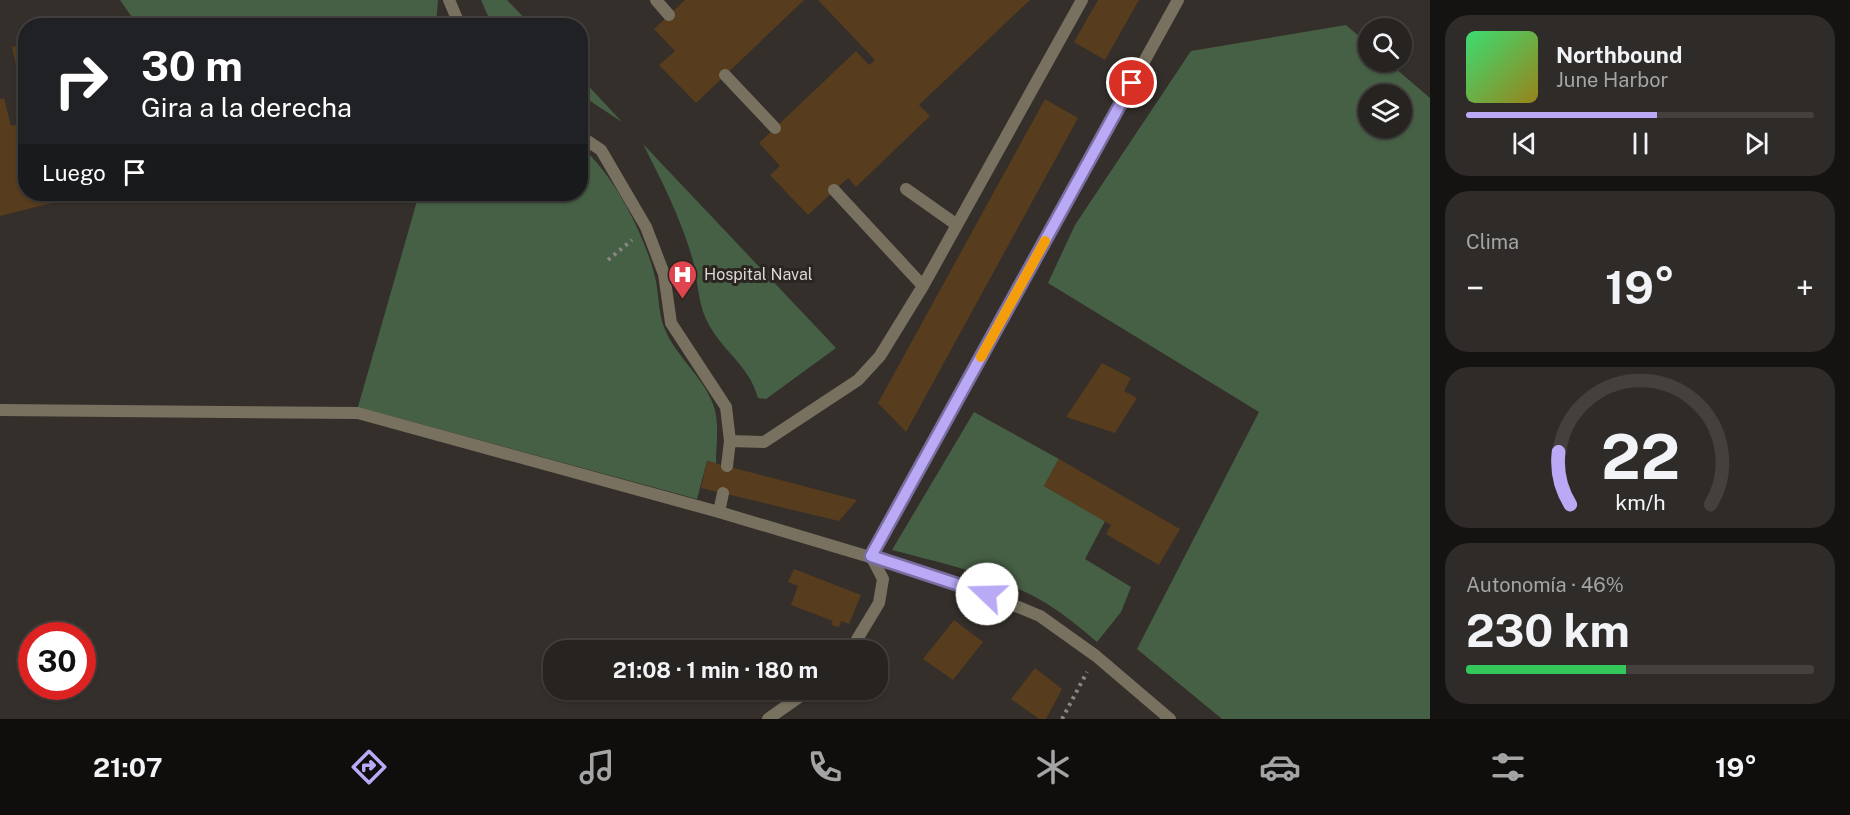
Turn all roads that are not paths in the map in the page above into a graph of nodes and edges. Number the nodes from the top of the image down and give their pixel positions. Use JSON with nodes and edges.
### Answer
{"nodes":[{"id":1,"x":448,"y":0,"type":"edge"},
{"id":2,"x":656,"y":0,"type":"edge"},
{"id":3,"x":1178,"y":0,"type":"edge"},
{"id":4,"x":1079,"y":1,"type":"edge"},
{"id":5,"x":669,"y":15,"type":"dead end"},
{"id":6,"x":456,"y":18,"type":"edge"},
{"id":7,"x":725,"y":75,"type":"dead end"},
{"id":8,"x":775,"y":128,"type":"dead end"},
{"id":9,"x":588,"y":141,"type":"edge"},
{"id":10,"x":906,"y":189,"type":"dead end"},
{"id":11,"x":834,"y":190,"type":"dead end"},
{"id":12,"x":957,"y":225,"type":"junction"},
{"id":13,"x":923,"y":286,"type":"junction"},
{"id":14,"x":0,"y":410,"type":"edge"},
{"id":15,"x":730,"y":441,"type":"junction"},
{"id":16,"x":727,"y":466,"type":"dead end"},
{"id":17,"x":723,"y":493,"type":"dead end"},
{"id":18,"x":719,"y":512,"type":"junction"},
{"id":19,"x":871,"y":556,"type":"junction"},
{"id":20,"x":857,"y":640,"type":"edge"},
{"id":21,"x":795,"y":700,"type":"edge"},
{"id":22,"x":768,"y":719,"type":"edge"},
{"id":23,"x":1170,"y":719,"type":"edge"}],
"edges":[{"from":1,"to":6,"type":"street"},
{"from":2,"to":5,"type":"street"},
{"from":3,"to":19,"type":"street"},
{"from":4,"to":12,"type":"street"},
{"from":7,"to":8,"type":"street"},
{"from":9,"to":15,"type":"street"},
{"from":10,"to":12,"type":"street"},
{"from":11,"to":13,"type":"street"},
{"from":12,"to":13,"type":"street"},
{"from":13,"to":15,"type":"street"},
{"from":14,"to":18,"type":"street"},
{"from":15,"to":16,"type":"street"},
{"from":17,"to":18,"type":"street"},
{"from":18,"to":19,"type":"street"},
{"from":19,"to":20,"type":"street"},
{"from":19,"to":23,"type":"street"},
{"from":21,"to":22,"type":"street"}]}
